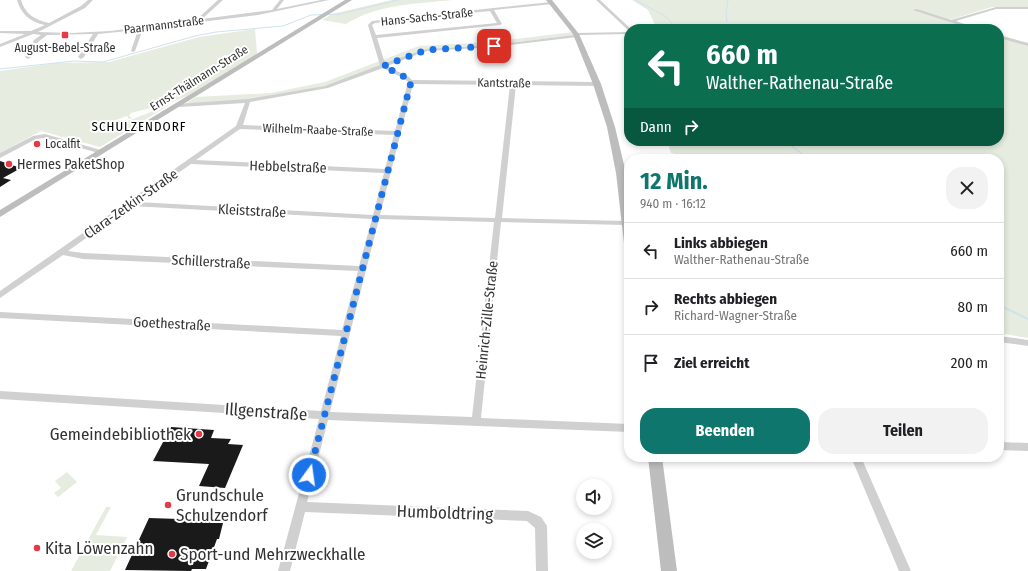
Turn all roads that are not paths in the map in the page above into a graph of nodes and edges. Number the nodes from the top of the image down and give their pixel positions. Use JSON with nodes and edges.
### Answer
{"nodes":[{"id":1,"x":19,"y":0,"type":"edge"},
{"id":2,"x":91,"y":0,"type":"edge"},
{"id":3,"x":221,"y":0,"type":"edge"},
{"id":4,"x":282,"y":0,"type":"edge"},
{"id":5,"x":327,"y":0,"type":"edge"},
{"id":6,"x":349,"y":0,"type":"edge"},
{"id":7,"x":598,"y":0,"type":"edge"},
{"id":8,"x":550,"y":2,"type":"edge"},
{"id":9,"x":1028,"y":8,"type":"edge"},
{"id":10,"x":491,"y":10,"type":"junction"},
{"id":11,"x":915,"y":10,"type":"dead end"},
{"id":12,"x":273,"y":11,"type":"junction"},
{"id":13,"x":198,"y":21,"type":"junction"},
{"id":14,"x":951,"y":21,"type":"junction"},
{"id":15,"x":48,"y":24,"type":"junction"},
{"id":16,"x":960,"y":24,"type":"edge"},
{"id":17,"x":624,"y":25,"type":"edge"},
{"id":18,"x":141,"y":28,"type":"junction"},
{"id":19,"x":0,"y":32,"type":"edge"},
{"id":20,"x":32,"y":33,"type":"junction"},
{"id":21,"x":46,"y":33,"type":"junction"},
{"id":22,"x":96,"y":33,"type":"junction"},
{"id":23,"x":624,"y":33,"type":"edge"},
{"id":24,"x":577,"y":35,"type":"junction"},
{"id":25,"x":373,"y":37,"type":"junction"},
{"id":26,"x":1004,"y":38,"type":"edge"},
{"id":27,"x":1028,"y":45,"type":"edge"},
{"id":28,"x":0,"y":46,"type":"edge"},
{"id":29,"x":133,"y":51,"type":"dead end"},
{"id":30,"x":28,"y":57,"type":"dead end"},
{"id":31,"x":81,"y":57,"type":"dead end"},
{"id":32,"x":383,"y":66,"type":"junction"},
{"id":33,"x":411,"y":82,"type":"junction"},
{"id":34,"x":513,"y":83,"type":"junction"},
{"id":35,"x":597,"y":84,"type":"junction"},
{"id":36,"x":248,"y":101,"type":"junction"},
{"id":37,"x":179,"y":105,"type":"junction"},
{"id":38,"x":239,"y":128,"type":"junction"},
{"id":39,"x":397,"y":133,"type":"junction"},
{"id":40,"x":102,"y":152,"type":"junction"},
{"id":41,"x":0,"y":156,"type":"edge"},
{"id":42,"x":190,"y":162,"type":"junction"},
{"id":43,"x":624,"y":170,"type":"edge"},
{"id":44,"x":387,"y":171,"type":"junction"},
{"id":45,"x":130,"y":204,"type":"junction"},
{"id":46,"x":0,"y":214,"type":"edge"},
{"id":47,"x":375,"y":217,"type":"junction"},
{"id":48,"x":498,"y":219,"type":"junction"},
{"id":49,"x":624,"y":223,"type":"edge"},
{"id":50,"x":61,"y":252,"type":"junction"},
{"id":51,"x":361,"y":269,"type":"junction"},
{"id":52,"x":0,"y":295,"type":"edge"},
{"id":53,"x":0,"y":314,"type":"edge"},
{"id":54,"x":344,"y":333,"type":"junction"},
{"id":55,"x":1004,"y":340,"type":"edge"},
{"id":56,"x":1028,"y":343,"type":"edge"},
{"id":57,"x":0,"y":395,"type":"edge"},
{"id":58,"x":324,"y":416,"type":"junction"},
{"id":59,"x":476,"y":422,"type":"junction"},
{"id":60,"x":624,"y":428,"type":"edge"},
{"id":61,"x":1004,"y":446,"type":"edge"},
{"id":62,"x":1028,"y":447,"type":"edge"},
{"id":63,"x":656,"y":462,"type":"edge"},
{"id":64,"x":858,"y":462,"type":"edge"},
{"id":65,"x":301,"y":507,"type":"junction"},
{"id":66,"x":284,"y":571,"type":"edge"},
{"id":67,"x":542,"y":571,"type":"edge"},
{"id":68,"x":669,"y":571,"type":"edge"},
{"id":69,"x":905,"y":571,"type":"edge"}],
"edges":[{"from":1,"to":15,"type":"street"},
{"from":2,"to":15,"type":"street"},
{"from":3,"to":13,"type":"street"},
{"from":4,"to":12,"type":"street"},
{"from":5,"to":12,"type":"street","name":"Paarmannstraße"},
{"from":6,"to":37,"type":"street","name":"Ernst-Thälmann-Straße"},
{"from":7,"to":17,"type":"street"},
{"from":8,"to":10,"type":"street","name":"Hans-Sachs-Straße"},
{"from":8,"to":24,"type":"street"},
{"from":9,"to":14,"type":"street"},
{"from":10,"to":25,"type":"street","name":"Hans-Sachs-Straße"},
{"from":10,"to":25,"type":"street"},
{"from":11,"to":14,"type":"street"},
{"from":12,"to":13,"type":"street","name":"Paarmannstraße"},
{"from":13,"to":18,"type":"street","name":"Paarmannstraße"},
{"from":14,"to":16,"type":"street"},
{"from":15,"to":20,"type":"street"},
{"from":18,"to":22,"type":"street","name":"Paarmannstraße"},
{"from":18,"to":29,"type":"street"},
{"from":19,"to":20,"type":"street","name":"Paarmannstraße"},
{"from":20,"to":21,"type":"street","name":"Paarmannstraße"},
{"from":20,"to":28,"type":"street"},
{"from":21,"to":22,"type":"street","name":"Paarmannstraße"},
{"from":21,"to":30,"type":"street"},
{"from":22,"to":31,"type":"street"},
{"from":23,"to":24,"type":"street"},
{"from":24,"to":32,"type":"street"},
{"from":24,"to":35,"type":"street"},
{"from":25,"to":32,"type":"street","name":"Hans-Sachs-Straße"},
{"from":26,"to":27,"type":"street"},
{"from":32,"to":33,"type":"street"},
{"from":32,"to":36,"type":"street"},
{"from":33,"to":34,"type":"street","name":"Kantstraße"},
{"from":33,"to":39,"type":"street"},
{"from":34,"to":35,"type":"street","name":"Kantstraße"},
{"from":34,"to":48,"type":"street","name":"Heinrich-Zille-Straße"},
{"from":35,"to":43,"type":"street"},
{"from":36,"to":37,"type":"street"},
{"from":36,"to":38,"type":"street"},
{"from":37,"to":40,"type":"street","name":"Ernst-Thälmann-Straße"},
{"from":38,"to":39,"type":"street","name":"Wilhelm-Raabe-Straße"},
{"from":38,"to":42,"type":"street","name":"Clara-Zetkin-Straße"},
{"from":39,"to":44,"type":"street"},
{"from":40,"to":41,"type":"street"},
{"from":40,"to":46,"type":"street","name":"Ernst-Thälmann-Straße"},
{"from":42,"to":44,"type":"street","name":"Hebbelstraße"},
{"from":42,"to":45,"type":"street","name":"Clara-Zetkin-Straße"},
{"from":44,"to":47,"type":"street"},
{"from":45,"to":47,"type":"street","name":"Kleiststraße"},
{"from":45,"to":50,"type":"street","name":"Clara-Zetkin-Straße"},
{"from":47,"to":48,"type":"street"},
{"from":47,"to":51,"type":"street"},
{"from":48,"to":49,"type":"street"},
{"from":48,"to":59,"type":"street","name":"Heinrich-Zille-Straße"},
{"from":50,"to":51,"type":"street","name":"Schillerstraße"},
{"from":50,"to":52,"type":"street","name":"Clara-Zetkin-Straße"},
{"from":51,"to":54,"type":"street"},
{"from":53,"to":54,"type":"street","name":"Goethestraße"},
{"from":54,"to":58,"type":"street"},
{"from":55,"to":56,"type":"street"},
{"from":57,"to":58,"type":"street","name":"Illgenstraße"},
{"from":58,"to":59,"type":"street","name":"Illgenstraße"},
{"from":58,"to":65,"type":"street"},
{"from":59,"to":60,"type":"street","name":"Illgenstraße"},
{"from":61,"to":62,"type":"street"},
{"from":63,"to":68,"type":"street"},
{"from":64,"to":69,"type":"street"},
{"from":65,"to":66,"type":"street"},
{"from":65,"to":67,"type":"street","name":"Humboldtring"}]}
